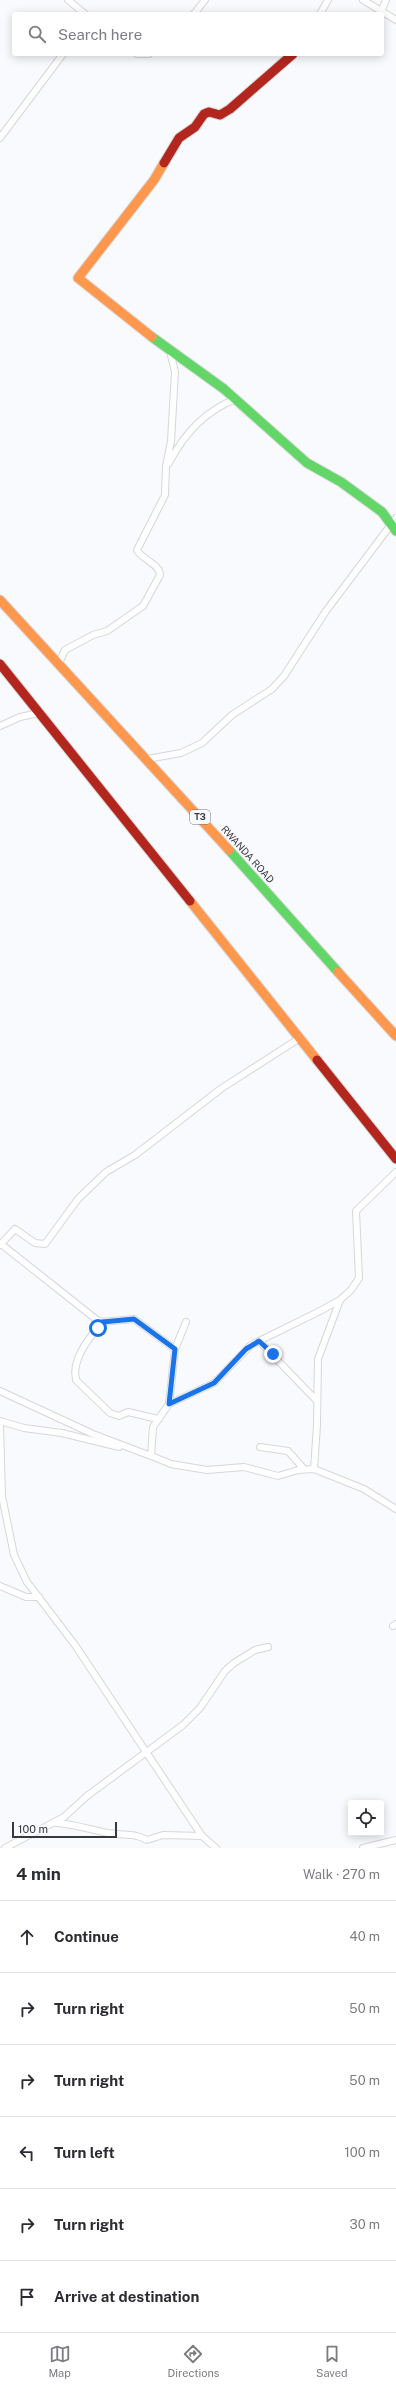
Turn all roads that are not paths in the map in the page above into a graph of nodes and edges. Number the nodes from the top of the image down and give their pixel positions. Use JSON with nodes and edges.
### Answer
{"nodes":[{"id":1,"x":68,"y":0,"type":"edge"},
{"id":2,"x":205,"y":0,"type":"edge"},
{"id":3,"x":328,"y":0,"type":"edge"},
{"id":4,"x":363,"y":0,"type":"edge"},
{"id":5,"x":386,"y":0,"type":"edge"},
{"id":6,"x":83,"y":12,"type":"edge"},
{"id":7,"x":196,"y":12,"type":"edge"},
{"id":8,"x":321,"y":12,"type":"edge"},
{"id":9,"x":381,"y":12,"type":"joint"},
{"id":10,"x":384,"y":14,"type":"edge"},
{"id":11,"x":396,"y":20,"type":"edge"},
{"id":12,"x":62,"y":56,"type":"edge"},
{"id":13,"x":291,"y":56,"type":"edge"},
{"id":14,"x":0,"y":138,"type":"edge"},
{"id":15,"x":170,"y":351,"type":"junction"},
{"id":16,"x":236,"y":400,"type":"junction"},
{"id":17,"x":166,"y":468,"type":"junction"},
{"id":18,"x":395,"y":524,"type":"edge"},
{"id":19,"x":0,"y":600,"type":"edge"},
{"id":20,"x":59,"y":663,"type":"junction"},
{"id":21,"x":0,"y":664,"type":"edge"},
{"id":22,"x":39,"y":714,"type":"junction"},
{"id":23,"x":0,"y":726,"type":"edge"},
{"id":24,"x":147,"y":758,"type":"junction"},
{"id":25,"x":396,"y":1036,"type":"edge"},
{"id":26,"x":300,"y":1038,"type":"junction"},
{"id":27,"x":396,"y":1159,"type":"edge"},
{"id":28,"x":396,"y":1172,"type":"edge"},
{"id":29,"x":0,"y":1244,"type":"edge"},
{"id":30,"x":340,"y":1300,"type":"junction"},
{"id":31,"x":102,"y":1322,"type":"junction"},
{"id":32,"x":186,"y":1322,"type":"dead end"},
{"id":33,"x":259,"y":1341,"type":"junction"},
{"id":34,"x":175,"y":1349,"type":"junction"},
{"id":35,"x":0,"y":1391,"type":"edge"},
{"id":36,"x":317,"y":1401,"type":"junction"},
{"id":37,"x":169,"y":1404,"type":"junction"},
{"id":38,"x":158,"y":1419,"type":"junction"},
{"id":39,"x":0,"y":1421,"type":"edge"},
{"id":40,"x":0,"y":1426,"type":"edge"},
{"id":41,"x":260,"y":1447,"type":"dead end"},
{"id":42,"x":149,"y":1455,"type":"junction"},
{"id":43,"x":304,"y":1469,"type":"junction"},
{"id":44,"x":314,"y":1469,"type":"junction"},
{"id":45,"x":396,"y":1509,"type":"edge"},
{"id":46,"x":0,"y":1586,"type":"edge"},
{"id":47,"x":39,"y":1597,"type":"junction"},
{"id":48,"x":268,"y":1647,"type":"dead end"},
{"id":49,"x":145,"y":1753,"type":"junction"},
{"id":50,"x":56,"y":1823,"type":"junction"},
{"id":51,"x":202,"y":1836,"type":"junction"},
{"id":52,"x":396,"y":1840,"type":"edge"},
{"id":53,"x":5,"y":1848,"type":"edge"},
{"id":54,"x":216,"y":1848,"type":"edge"},
{"id":55,"x":364,"y":1848,"type":"edge"}],
"edges":[{"from":1,"to":6,"type":"street"},
{"from":2,"to":7,"type":"street"},
{"from":3,"to":8,"type":"street"},
{"from":4,"to":9,"type":"street"},
{"from":5,"to":9,"type":"street"},
{"from":10,"to":11,"type":"street"},
{"from":12,"to":14,"type":"street"},
{"from":13,"to":15,"type":"main road"},
{"from":15,"to":16,"type":"main road"},
{"from":15,"to":17,"type":"street"},
{"from":16,"to":17,"type":"street"},
{"from":16,"to":18,"type":"main road"},
{"from":17,"to":20,"type":"street"},
{"from":18,"to":24,"type":"street"},
{"from":19,"to":20,"type":"main road","name":"RWANDA ROAD","number":"T3"},
{"from":20,"to":24,"type":"main road","name":"RWANDA ROAD","number":"T3"},
{"from":21,"to":22,"type":"main road"},
{"from":22,"to":23,"type":"street"},
{"from":22,"to":26,"type":"main road"},
{"from":24,"to":25,"type":"main road","name":"RWANDA ROAD","number":"T3"},
{"from":26,"to":27,"type":"main road"},
{"from":26,"to":29,"type":"street"},
{"from":28,"to":30,"type":"street"},
{"from":29,"to":31,"type":"street"},
{"from":30,"to":33,"type":"street"},
{"from":30,"to":36,"type":"street"},
{"from":31,"to":34,"type":"street"},
{"from":31,"to":38,"type":"street"},
{"from":32,"to":34,"type":"street"},
{"from":33,"to":36,"type":"street"},
{"from":33,"to":37,"type":"street"},
{"from":34,"to":37,"type":"street"},
{"from":35,"to":42,"type":"street"},
{"from":36,"to":44,"type":"street"},
{"from":37,"to":38,"type":"street"},
{"from":38,"to":42,"type":"street"},
{"from":39,"to":42,"type":"street"},
{"from":40,"to":47,"type":"street"},
{"from":41,"to":43,"type":"street"},
{"from":42,"to":43,"type":"street"},
{"from":43,"to":44,"type":"street"},
{"from":44,"to":45,"type":"street"},
{"from":46,"to":47,"type":"street"},
{"from":47,"to":49,"type":"street"},
{"from":48,"to":49,"type":"street"},
{"from":49,"to":50,"type":"street"},
{"from":49,"to":51,"type":"street"},
{"from":50,"to":51,"type":"street"},
{"from":50,"to":53,"type":"street"},
{"from":51,"to":54,"type":"street"},
{"from":52,"to":55,"type":"street"}]}
